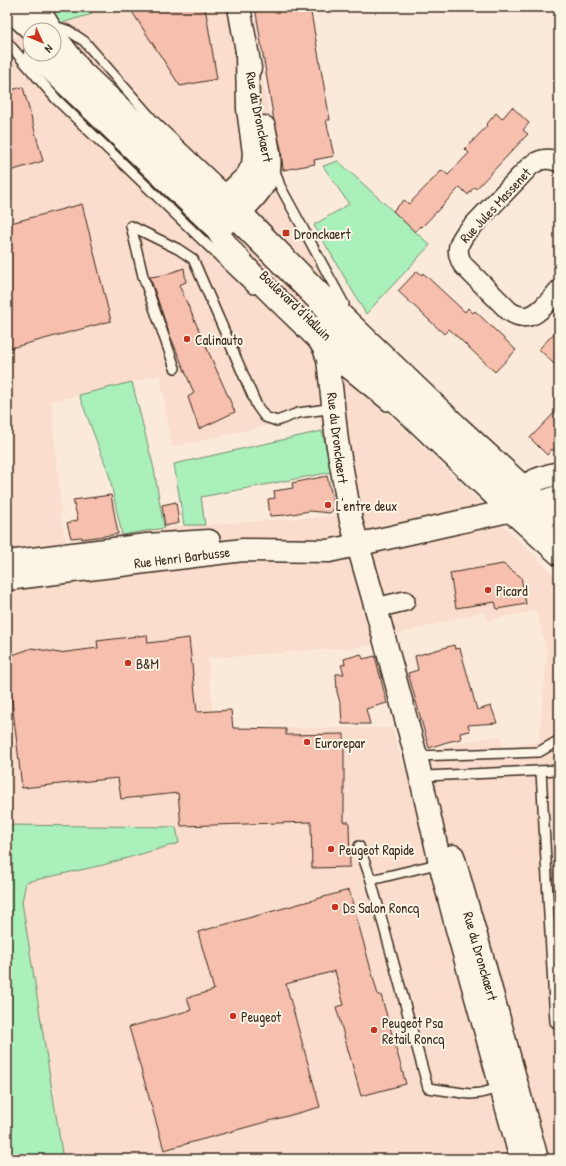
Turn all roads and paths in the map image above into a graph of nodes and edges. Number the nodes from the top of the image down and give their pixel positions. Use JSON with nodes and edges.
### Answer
{"nodes":[{"id":1,"x":7,"y":7,"type":"edge"},
{"id":2,"x":19,"y":7,"type":"edge"},
{"id":3,"x":239,"y":7,"type":"edge"},
{"id":4,"x":40,"y":22,"type":"edge"},
{"id":5,"x":7,"y":28,"type":"edge"},
{"id":6,"x":62,"y":29,"type":"edge"},
{"id":7,"x":7,"y":42,"type":"edge"},
{"id":8,"x":22,"y":42,"type":"edge"},
{"id":9,"x":62,"y":48,"type":"edge"},
{"id":10,"x":247,"y":53,"type":"junction"},
{"id":11,"x":62,"y":55,"type":"edge"},
{"id":12,"x":43,"y":62,"type":"edge"},
{"id":13,"x":81,"y":71,"type":"junction"},
{"id":14,"x":270,"y":156,"type":"junction"},
{"id":15,"x":559,"y":162,"type":"edge"},
{"id":16,"x":234,"y":204,"type":"junction"},
{"id":17,"x":214,"y":226,"type":"junction"},
{"id":18,"x":559,"y":290,"type":"edge"},
{"id":19,"x":261,"y":298,"type":"dead end"},
{"id":20,"x":348,"y":312,"type":"junction"},
{"id":21,"x":307,"y":341,"type":"dead end"},
{"id":22,"x":377,"y":358,"type":"junction"},
{"id":23,"x":328,"y":359,"type":"junction"},
{"id":24,"x":175,"y":368,"type":"dead end"},
{"id":25,"x":334,"y":408,"type":"junction"},
{"id":26,"x":396,"y":414,"type":"dead end"},
{"id":27,"x":410,"y":428,"type":"dead end"},
{"id":28,"x":559,"y":473,"type":"edge"},
{"id":29,"x":524,"y":487,"type":"junction"},
{"id":30,"x":550,"y":503,"type":"edge"},
{"id":31,"x":504,"y":511,"type":"junction"},
{"id":32,"x":559,"y":527,"type":"edge"},
{"id":33,"x":358,"y":544,"type":"junction"},
{"id":34,"x":556,"y":558,"type":"edge"},
{"id":35,"x":7,"y":562,"type":"edge"},
{"id":36,"x":7,"y":579,"type":"edge"},
{"id":37,"x":405,"y":601,"type":"dead end"},
{"id":38,"x":376,"y":608,"type":"junction"},
{"id":39,"x":559,"y":741,"type":"edge"},
{"id":40,"x":416,"y":756,"type":"junction"},
{"id":41,"x":559,"y":770,"type":"edge"},
{"id":42,"x":541,"y":771,"type":"junction"},
{"id":43,"x":425,"y":776,"type":"junction"},
{"id":44,"x":359,"y":846,"type":"dead end"},
{"id":45,"x":447,"y":862,"type":"junction"},
{"id":46,"x":371,"y":880,"type":"junction"},
{"id":47,"x":559,"y":1025,"type":"edge"},
{"id":48,"x":509,"y":1086,"type":"junction"},
{"id":49,"x":521,"y":1159,"type":"edge"},
{"id":50,"x":537,"y":1159,"type":"edge"}],
"edges":[{"from":1,"to":4,"type":"main road"},
{"from":2,"to":4,"type":"lane"},
{"from":3,"to":10,"type":"main road","name":"Rue du Dronckaert"},
{"from":5,"to":8,"type":"main road"},
{"from":6,"to":16,"type":"lane"},
{"from":7,"to":19,"type":"lane"},
{"from":9,"to":13,"type":"main road"},
{"from":10,"to":14,"type":"main road","name":"Rue du Dronckaert"},
{"from":10,"to":16,"type":"main road","name":"Rue du Dronckaert"},
{"from":11,"to":13,"type":"main road","name":"Boulevard d'Halluin"},
{"from":12,"to":17,"type":"main road","name":"Boulevard d'Halluin"},
{"from":13,"to":16,"type":"main road","name":"Boulevard d'Halluin"},
{"from":14,"to":16,"type":"main road","name":"Rue du Dronckaert"},
{"from":14,"to":20,"type":"lane"},
{"from":15,"to":18,"type":"street","name":"Rue Jules Massenet"},
{"from":16,"to":17,"type":"main road","name":"Rue du Dronckaert"},
{"from":16,"to":20,"type":"lane"},
{"from":16,"to":22,"type":"main road","name":"Boulevard d'Halluin"},
{"from":17,"to":23,"type":"main road","name":"Rue du Dronckaert"},
{"from":17,"to":31,"type":"main road","name":"Boulevard d'Halluin"},
{"from":20,"to":22,"type":"lane"},
{"from":20,"to":29,"type":"lane"},
{"from":21,"to":23,"type":"lane"},
{"from":22,"to":29,"type":"main road","name":"Boulevard d'Halluin"},
{"from":23,"to":25,"type":"main road","name":"Rue du Dronckaert"},
{"from":23,"to":26,"type":"lane"},
{"from":24,"to":25,"type":"lane"},
{"from":25,"to":33,"type":"main road","name":"Rue du Dronckaert"},
{"from":27,"to":31,"type":"lane"},
{"from":28,"to":29,"type":"main road"},
{"from":29,"to":30,"type":"main road","name":"Boulevard d'Halluin"},
{"from":29,"to":31,"type":"main road"},
{"from":30,"to":31,"type":"main road","name":"Rue Henri Barbusse"},
{"from":30,"to":32,"type":"main road","name":"Boulevard d'Halluin"},
{"from":31,"to":33,"type":"main road","name":"Rue Henri Barbusse"},
{"from":31,"to":34,"type":"main road","name":"Boulevard d'Halluin"},
{"from":33,"to":35,"type":"main road","name":"Rue Henri Barbusse"},
{"from":33,"to":36,"type":"main road","name":"Rue Henri Barbusse"},
{"from":33,"to":38,"type":"main road","name":"Rue du Dronckaert"},
{"from":37,"to":38,"type":"street"},
{"from":38,"to":40,"type":"main road","name":"Rue du Dronckaert"},
{"from":39,"to":40,"type":"lane"},
{"from":40,"to":43,"type":"main road","name":"Rue du Dronckaert"},
{"from":40,"to":45,"type":"main road","name":"Rue du Dronckaert"},
{"from":41,"to":42,"type":"lane"},
{"from":42,"to":43,"type":"lane"},
{"from":42,"to":47,"type":"lane"},
{"from":43,"to":45,"type":"main road","name":"Rue du Dronckaert"},
{"from":44,"to":46,"type":"lane"},
{"from":45,"to":46,"type":"lane"},
{"from":45,"to":48,"type":"main road","name":"Rue du Dronckaert"},
{"from":46,"to":48,"type":"lane"},
{"from":48,"to":49,"type":"main road","name":"Rue du Dronckaert"},
{"from":48,"to":50,"type":"main road","name":"Rue du Dronckaert"}]}
